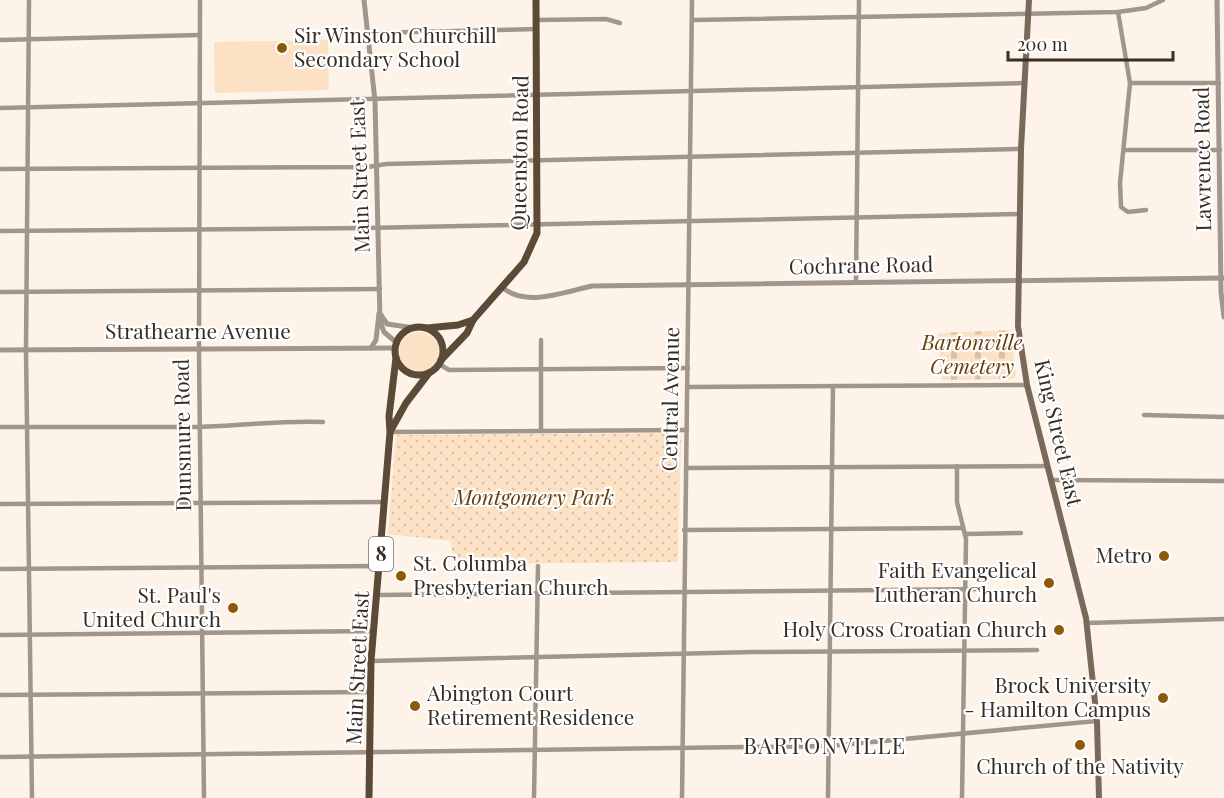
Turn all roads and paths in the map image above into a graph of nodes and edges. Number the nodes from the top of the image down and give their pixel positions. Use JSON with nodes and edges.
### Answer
{"nodes":[{"id":1,"x":29,"y":0,"type":"edge"},
{"id":2,"x":200,"y":0,"type":"edge"},
{"id":3,"x":364,"y":0,"type":"edge"},
{"id":4,"x":536,"y":0,"type":"edge"},
{"id":5,"x":692,"y":0,"type":"edge"},
{"id":6,"x":859,"y":0,"type":"edge"},
{"id":7,"x":1029,"y":0,"type":"edge"},
{"id":8,"x":1163,"y":0,"type":"edge"},
{"id":9,"x":1217,"y":0,"type":"edge"},
{"id":10,"x":1118,"y":12,"type":"junction"},
{"id":11,"x":1028,"y":14,"type":"junction"},
{"id":12,"x":859,"y":17,"type":"junction"},
{"id":13,"x":537,"y":20,"type":"junction"},
{"id":14,"x":692,"y":20,"type":"junction"},
{"id":15,"x":620,"y":23,"type":"dead end"},
{"id":16,"x":537,"y":29,"type":"junction"},
{"id":17,"x":368,"y":33,"type":"junction"},
{"id":18,"x":200,"y":35,"type":"junction"},
{"id":19,"x":0,"y":40,"type":"edge"},
{"id":20,"x":29,"y":40,"type":"junction"},
{"id":21,"x":1221,"y":48,"type":"edge"},
{"id":22,"x":1025,"y":83,"type":"junction"},
{"id":23,"x":1130,"y":83,"type":"junction"},
{"id":24,"x":1219,"y":83,"type":"junction"},
{"id":25,"x":858,"y":88,"type":"junction"},
{"id":26,"x":690,"y":92,"type":"junction"},
{"id":27,"x":538,"y":96,"type":"junction"},
{"id":28,"x":375,"y":101,"type":"junction"},
{"id":29,"x":199,"y":105,"type":"junction"},
{"id":30,"x":29,"y":107,"type":"junction"},
{"id":31,"x":0,"y":108,"type":"edge"},
{"id":32,"x":1222,"y":120,"type":"edge"},
{"id":33,"x":1021,"y":149,"type":"junction"},
{"id":34,"x":1125,"y":150,"type":"junction"},
{"id":35,"x":1220,"y":150,"type":"junction"},
{"id":36,"x":858,"y":153,"type":"junction"},
{"id":37,"x":689,"y":157,"type":"junction"},
{"id":38,"x":538,"y":160,"type":"junction"},
{"id":39,"x":377,"y":165,"type":"junction"},
{"id":40,"x":26,"y":168,"type":"junction"},
{"id":41,"x":199,"y":168,"type":"junction"},
{"id":42,"x":0,"y":169,"type":"edge"},
{"id":43,"x":1146,"y":210,"type":"dead end"},
{"id":44,"x":1222,"y":211,"type":"edge"},
{"id":45,"x":1019,"y":214,"type":"junction"},
{"id":46,"x":856,"y":219,"type":"junction"},
{"id":47,"x":688,"y":221,"type":"junction"},
{"id":48,"x":538,"y":224,"type":"junction"},
{"id":49,"x":378,"y":227,"type":"junction"},
{"id":50,"x":199,"y":230,"type":"junction"},
{"id":51,"x":0,"y":231,"type":"edge"},
{"id":52,"x":27,"y":231,"type":"junction"},
{"id":53,"x":1223,"y":278,"type":"edge"},
{"id":54,"x":1018,"y":281,"type":"junction"},
{"id":55,"x":856,"y":282,"type":"junction"},
{"id":56,"x":688,"y":285,"type":"junction"},
{"id":57,"x":502,"y":287,"type":"junction"},
{"id":58,"x":199,"y":290,"type":"junction"},
{"id":59,"x":380,"y":290,"type":"junction"},
{"id":60,"x":0,"y":292,"type":"edge"},
{"id":61,"x":27,"y":292,"type":"junction"},
{"id":62,"x":381,"y":308,"type":"junction"},
{"id":63,"x":381,"y":315,"type":"junction"},
{"id":64,"x":1224,"y":317,"type":"edge"},
{"id":65,"x":473,"y":320,"type":"junction"},
{"id":66,"x":415,"y":328,"type":"junction"},
{"id":67,"x":425,"y":328,"type":"junction"},
{"id":68,"x":541,"y":340,"type":"dead end"},
{"id":69,"x":396,"y":345,"type":"junction"},
{"id":70,"x":371,"y":348,"type":"junction"},
{"id":71,"x":199,"y":349,"type":"junction"},
{"id":72,"x":0,"y":350,"type":"edge"},
{"id":73,"x":26,"y":350,"type":"junction"},
{"id":74,"x":396,"y":358,"type":"junction"},
{"id":75,"x":440,"y":362,"type":"junction"},
{"id":76,"x":542,"y":368,"type":"junction"},
{"id":77,"x":688,"y":368,"type":"junction"},
{"id":78,"x":429,"y":373,"type":"junction"},
{"id":79,"x":1027,"y":385,"type":"junction"},
{"id":80,"x":833,"y":386,"type":"junction"},
{"id":81,"x":688,"y":387,"type":"junction"},
{"id":82,"x":1144,"y":416,"type":"dead end"},
{"id":83,"x":1224,"y":417,"type":"edge"},
{"id":84,"x":324,"y":422,"type":"dead end"},
{"id":85,"x":0,"y":427,"type":"edge"},
{"id":86,"x":28,"y":427,"type":"junction"},
{"id":87,"x":199,"y":427,"type":"junction"},
{"id":88,"x":541,"y":430,"type":"junction"},
{"id":89,"x":687,"y":430,"type":"junction"},
{"id":90,"x":390,"y":432,"type":"junction"},
{"id":91,"x":832,"y":466,"type":"junction"},
{"id":92,"x":957,"y":466,"type":"junction"},
{"id":93,"x":1047,"y":466,"type":"junction"},
{"id":94,"x":686,"y":468,"type":"junction"},
{"id":95,"x":1050,"y":480,"type":"junction"},
{"id":96,"x":1224,"y":481,"type":"edge"},
{"id":97,"x":384,"y":502,"type":"junction"},
{"id":98,"x":200,"y":503,"type":"junction"},
{"id":99,"x":0,"y":504,"type":"edge"},
{"id":100,"x":29,"y":504,"type":"junction"},
{"id":101,"x":831,"y":529,"type":"junction"},
{"id":102,"x":684,"y":530,"type":"junction"},
{"id":103,"x":964,"y":531,"type":"junction"},
{"id":104,"x":1021,"y":533,"type":"dead end"},
{"id":105,"x":380,"y":566,"type":"junction"},
{"id":106,"x":538,"y":566,"type":"dead end"},
{"id":107,"x":201,"y":567,"type":"junction"},
{"id":108,"x":0,"y":569,"type":"edge"},
{"id":109,"x":30,"y":569,"type":"junction"},
{"id":110,"x":966,"y":589,"type":"junction"},
{"id":111,"x":985,"y":589,"type":"dead end"},
{"id":112,"x":831,"y":590,"type":"junction"},
{"id":113,"x":683,"y":591,"type":"junction"},
{"id":114,"x":378,"y":594,"type":"junction"},
{"id":115,"x":537,"y":594,"type":"junction"},
{"id":116,"x":1224,"y":619,"type":"edge"},
{"id":117,"x":1086,"y":623,"type":"junction"},
{"id":118,"x":374,"y":631,"type":"junction"},
{"id":119,"x":202,"y":632,"type":"junction"},
{"id":120,"x":31,"y":634,"type":"junction"},
{"id":121,"x":0,"y":635,"type":"edge"},
{"id":122,"x":1037,"y":650,"type":"dead end"},
{"id":123,"x":830,"y":651,"type":"junction"},
{"id":124,"x":964,"y":651,"type":"junction"},
{"id":125,"x":684,"y":654,"type":"junction"},
{"id":126,"x":536,"y":657,"type":"junction"},
{"id":127,"x":371,"y":661,"type":"junction"},
{"id":128,"x":371,"y":692,"type":"junction"},
{"id":129,"x":203,"y":694,"type":"junction"},
{"id":130,"x":0,"y":695,"type":"edge"},
{"id":131,"x":32,"y":695,"type":"junction"},
{"id":132,"x":1096,"y":721,"type":"junction"},
{"id":133,"x":963,"y":734,"type":"junction"},
{"id":134,"x":829,"y":746,"type":"junction"},
{"id":135,"x":683,"y":748,"type":"junction"},
{"id":136,"x":534,"y":752,"type":"junction"},
{"id":137,"x":370,"y":754,"type":"junction"},
{"id":138,"x":204,"y":755,"type":"junction"},
{"id":139,"x":0,"y":757,"type":"edge"},
{"id":140,"x":32,"y":757,"type":"junction"},
{"id":141,"x":32,"y":798,"type":"edge"},
{"id":142,"x":204,"y":798,"type":"edge"},
{"id":143,"x":369,"y":798,"type":"edge"},
{"id":144,"x":534,"y":798,"type":"edge"},
{"id":145,"x":682,"y":798,"type":"edge"},
{"id":146,"x":828,"y":798,"type":"edge"},
{"id":147,"x":962,"y":798,"type":"edge"},
{"id":148,"x":1099,"y":798,"type":"edge"}],
"edges":[{"from":1,"to":20,"type":"street"},
{"from":2,"to":18,"type":"street","name":"Dunsmure Road"},
{"from":3,"to":17,"type":"street","name":"Main Street East"},
{"from":4,"to":13,"type":"main road","name":"Queenston Road"},
{"from":5,"to":14,"type":"street","name":"Central Avenue"},
{"from":6,"to":12,"type":"street"},
{"from":7,"to":11,"type":"main road","name":"King Street East"},
{"from":8,"to":10,"type":"street"},
{"from":9,"to":21,"type":"street","name":"Lawrence Road"},
{"from":10,"to":11,"type":"street"},
{"from":10,"to":23,"type":"street"},
{"from":11,"to":12,"type":"street"},
{"from":11,"to":22,"type":"main road","name":"King Street East"},
{"from":12,"to":14,"type":"street"},
{"from":12,"to":25,"type":"street"},
{"from":13,"to":15,"type":"street"},
{"from":13,"to":16,"type":"main road","name":"Queenston Road"},
{"from":14,"to":26,"type":"street","name":"Central Avenue"},
{"from":16,"to":17,"type":"street"},
{"from":16,"to":27,"type":"main road","name":"Queenston Road"},
{"from":17,"to":28,"type":"street","name":"Main Street East"},
{"from":18,"to":20,"type":"street"},
{"from":18,"to":29,"type":"street","name":"Dunsmure Road"},
{"from":19,"to":20,"type":"street"},
{"from":20,"to":30,"type":"street"},
{"from":21,"to":24,"type":"street","name":"Lawrence Road"},
{"from":22,"to":25,"type":"street"},
{"from":22,"to":33,"type":"main road","name":"King Street East"},
{"from":23,"to":24,"type":"street"},
{"from":23,"to":34,"type":"street"},
{"from":24,"to":32,"type":"street","name":"Lawrence Road"},
{"from":25,"to":26,"type":"street"},
{"from":25,"to":36,"type":"street"},
{"from":26,"to":27,"type":"street"},
{"from":26,"to":37,"type":"street","name":"Central Avenue"},
{"from":27,"to":28,"type":"street"},
{"from":27,"to":38,"type":"main road","name":"Queenston Road"},
{"from":28,"to":29,"type":"street"},
{"from":28,"to":39,"type":"street","name":"Main Street East"},
{"from":29,"to":30,"type":"street"},
{"from":29,"to":41,"type":"street","name":"Dunsmure Road"},
{"from":30,"to":31,"type":"street"},
{"from":30,"to":40,"type":"street"},
{"from":32,"to":35,"type":"street","name":"Lawrence Road"},
{"from":33,"to":36,"type":"street"},
{"from":33,"to":45,"type":"main road","name":"King Street East"},
{"from":34,"to":35,"type":"street"},
{"from":34,"to":43,"type":"street"},
{"from":35,"to":44,"type":"street","name":"Lawrence Road"},
{"from":36,"to":37,"type":"street"},
{"from":36,"to":46,"type":"street"},
{"from":37,"to":38,"type":"street"},
{"from":37,"to":47,"type":"street","name":"Central Avenue"},
{"from":38,"to":39,"type":"street"},
{"from":38,"to":48,"type":"main road","name":"Queenston Road"},
{"from":39,"to":41,"type":"street"},
{"from":39,"to":49,"type":"street","name":"Main Street East"},
{"from":40,"to":41,"type":"street"},
{"from":40,"to":42,"type":"street"},
{"from":40,"to":52,"type":"street"},
{"from":41,"to":50,"type":"street","name":"Dunsmure Road"},
{"from":44,"to":53,"type":"street","name":"Lawrence Road"},
{"from":45,"to":46,"type":"street"},
{"from":45,"to":54,"type":"main road","name":"King Street East"},
{"from":46,"to":47,"type":"street"},
{"from":46,"to":55,"type":"street"},
{"from":47,"to":48,"type":"street"},
{"from":47,"to":56,"type":"street","name":"Central Avenue"},
{"from":48,"to":49,"type":"street"},
{"from":48,"to":57,"type":"main road","name":"Queenston Road"},
{"from":49,"to":50,"type":"street"},
{"from":49,"to":59,"type":"street","name":"Main Street East"},
{"from":50,"to":52,"type":"street"},
{"from":50,"to":58,"type":"street","name":"Dunsmure Road"},
{"from":51,"to":52,"type":"street"},
{"from":52,"to":61,"type":"street"},
{"from":53,"to":54,"type":"street","name":"Cochrane Road"},
{"from":53,"to":64,"type":"street","name":"Lawrence Road"},
{"from":54,"to":55,"type":"street","name":"Cochrane Road"},
{"from":54,"to":79,"type":"main road","name":"King Street East"},
{"from":55,"to":56,"type":"street","name":"Cochrane Road"},
{"from":56,"to":57,"type":"street","name":"Cochrane Road"},
{"from":56,"to":77,"type":"street","name":"Central Avenue"},
{"from":57,"to":65,"type":"main road","name":"Queenston Road"},
{"from":58,"to":59,"type":"street"},
{"from":58,"to":61,"type":"street"},
{"from":58,"to":71,"type":"street","name":"Dunsmure Road"},
{"from":59,"to":62,"type":"street","name":"Main Street East"},
{"from":60,"to":61,"type":"street"},
{"from":61,"to":73,"type":"street"},
{"from":62,"to":63,"type":"street","name":"Main Street East"},
{"from":62,"to":70,"type":"street"},
{"from":63,"to":66,"type":"street"},
{"from":63,"to":69,"type":"street","name":"Main Street East"},
{"from":65,"to":67,"type":"main road"},
{"from":65,"to":75,"type":"main road","name":"Queenston Road"},
{"from":66,"to":67,"type":"main road"},
{"from":66,"to":69,"type":"main road"},
{"from":67,"to":75,"type":"main road"},
{"from":68,"to":76,"type":"street"},
{"from":69,"to":70,"type":"street","name":"Strathearne Avenue"},
{"from":69,"to":74,"type":"main road"},
{"from":70,"to":71,"type":"street","name":"Strathearne Avenue"},
{"from":71,"to":73,"type":"street","name":"Strathearne Avenue"},
{"from":71,"to":87,"type":"street","name":"Dunsmure Road"},
{"from":72,"to":73,"type":"street","name":"Strathearne Avenue"},
{"from":73,"to":86,"type":"street"},
{"from":74,"to":78,"type":"main road"},
{"from":74,"to":90,"type":"main road","name":"Main Street East","number":"8"},
{"from":75,"to":76,"type":"street"},
{"from":75,"to":78,"type":"main road"},
{"from":76,"to":77,"type":"street"},
{"from":76,"to":88,"type":"street"},
{"from":77,"to":81,"type":"street","name":"Central Avenue"},
{"from":78,"to":90,"type":"main road","name":"Main Street East","number":"8"},
{"from":79,"to":80,"type":"street"},
{"from":79,"to":93,"type":"main road","name":"King Street East"},
{"from":80,"to":81,"type":"street"},
{"from":80,"to":91,"type":"street"},
{"from":81,"to":89,"type":"street","name":"Central Avenue"},
{"from":82,"to":83,"type":"street"},
{"from":84,"to":87,"type":"street"},
{"from":85,"to":86,"type":"street"},
{"from":86,"to":87,"type":"street"},
{"from":86,"to":100,"type":"street"},
{"from":87,"to":98,"type":"street","name":"Dunsmure Road"},
{"from":88,"to":89,"type":"street"},
{"from":88,"to":90,"type":"street"},
{"from":89,"to":94,"type":"street","name":"Central Avenue"},
{"from":90,"to":97,"type":"main road","name":"Main Street East","number":"8"},
{"from":91,"to":92,"type":"street"},
{"from":91,"to":94,"type":"street"},
{"from":91,"to":101,"type":"street"},
{"from":92,"to":93,"type":"street"},
{"from":92,"to":103,"type":"street"},
{"from":93,"to":95,"type":"main road","name":"King Street East"},
{"from":94,"to":102,"type":"street","name":"Central Avenue"},
{"from":95,"to":96,"type":"street"},
{"from":95,"to":117,"type":"main road","name":"King Street East"},
{"from":97,"to":98,"type":"street"},
{"from":97,"to":105,"type":"main road","name":"Main Street East","number":"8"},
{"from":98,"to":100,"type":"street"},
{"from":98,"to":107,"type":"street","name":"Dunsmure Road"},
{"from":99,"to":100,"type":"street"},
{"from":100,"to":109,"type":"street"},
{"from":101,"to":102,"type":"street"},
{"from":101,"to":103,"type":"street"},
{"from":101,"to":112,"type":"street"},
{"from":102,"to":113,"type":"street","name":"Central Avenue"},
{"from":103,"to":104,"type":"street"},
{"from":103,"to":110,"type":"street"},
{"from":105,"to":107,"type":"street"},
{"from":105,"to":114,"type":"main road","name":"Main Street East","number":"8"},
{"from":106,"to":115,"type":"street"},
{"from":107,"to":109,"type":"street"},
{"from":107,"to":119,"type":"street","name":"Dunsmure Road"},
{"from":108,"to":109,"type":"street"},
{"from":109,"to":120,"type":"street"},
{"from":110,"to":111,"type":"street"},
{"from":110,"to":112,"type":"street"},
{"from":110,"to":124,"type":"street"},
{"from":112,"to":113,"type":"street"},
{"from":112,"to":123,"type":"street"},
{"from":113,"to":115,"type":"street"},
{"from":113,"to":125,"type":"street","name":"Central Avenue"},
{"from":114,"to":115,"type":"street"},
{"from":114,"to":118,"type":"main road","name":"Main Street East","number":"8"},
{"from":115,"to":126,"type":"street"},
{"from":116,"to":117,"type":"street"},
{"from":117,"to":132,"type":"main road","name":"King Street East"},
{"from":118,"to":119,"type":"street"},
{"from":118,"to":127,"type":"main road","name":"Main Street East","number":"8"},
{"from":119,"to":120,"type":"street"},
{"from":119,"to":129,"type":"street","name":"Dunsmure Road"},
{"from":120,"to":121,"type":"street"},
{"from":120,"to":131,"type":"street"},
{"from":122,"to":124,"type":"street"},
{"from":123,"to":124,"type":"street"},
{"from":123,"to":125,"type":"street"},
{"from":123,"to":134,"type":"street"},
{"from":124,"to":133,"type":"street"},
{"from":125,"to":126,"type":"street"},
{"from":125,"to":135,"type":"street","name":"Central Avenue"},
{"from":126,"to":127,"type":"street"},
{"from":126,"to":136,"type":"street"},
{"from":127,"to":128,"type":"main road","name":"Main Street East","number":"8"},
{"from":128,"to":129,"type":"street"},
{"from":128,"to":137,"type":"main road","name":"Main Street East","number":"8"},
{"from":129,"to":131,"type":"street"},
{"from":129,"to":138,"type":"street","name":"Dunsmure Road"},
{"from":130,"to":131,"type":"street"},
{"from":131,"to":140,"type":"street"},
{"from":132,"to":133,"type":"street"},
{"from":132,"to":148,"type":"main road","name":"King Street East"},
{"from":133,"to":134,"type":"street"},
{"from":133,"to":147,"type":"street"},
{"from":134,"to":135,"type":"street"},
{"from":134,"to":146,"type":"street"},
{"from":135,"to":136,"type":"street"},
{"from":135,"to":145,"type":"street","name":"Central Avenue"},
{"from":136,"to":137,"type":"street"},
{"from":136,"to":144,"type":"street"},
{"from":137,"to":138,"type":"street"},
{"from":137,"to":143,"type":"main road","name":"Main Street East","number":"8"},
{"from":138,"to":140,"type":"street"},
{"from":138,"to":142,"type":"street","name":"Dunsmure Road"},
{"from":139,"to":140,"type":"street"},
{"from":140,"to":141,"type":"street"}]}
